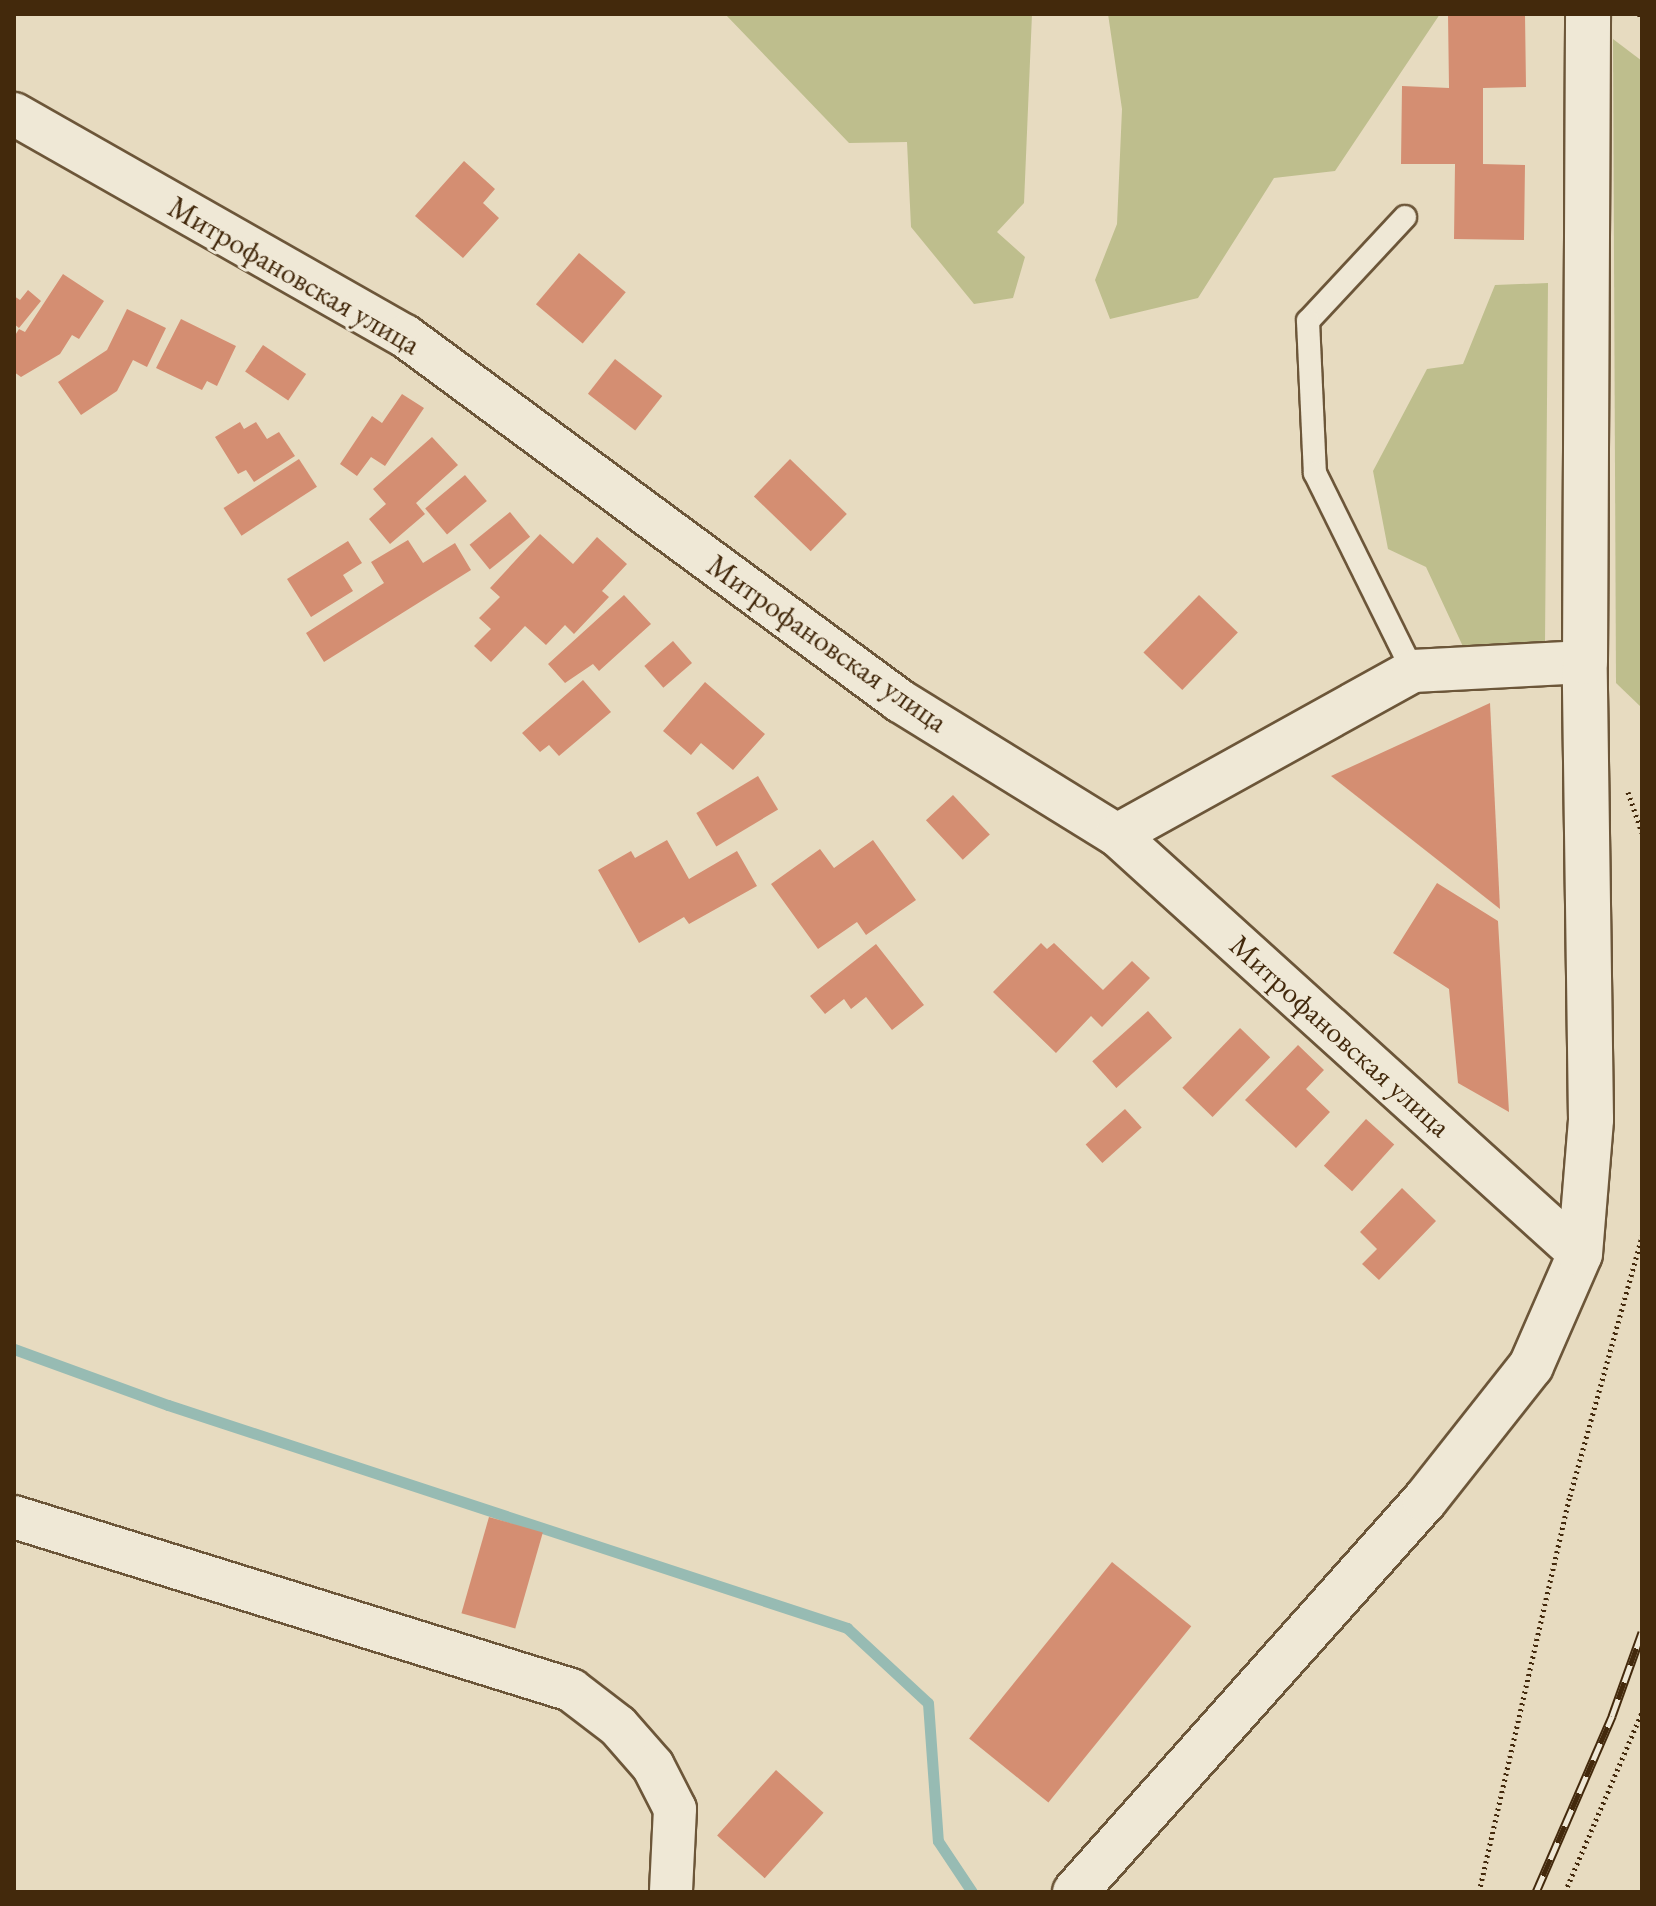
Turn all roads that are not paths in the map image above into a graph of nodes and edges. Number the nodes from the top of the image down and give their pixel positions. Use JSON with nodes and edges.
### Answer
{"nodes":[{"id":1,"x":1588,"y":14,"type":"edge"},
{"id":2,"x":14,"y":114,"type":"edge"},
{"id":3,"x":1405,"y":217,"type":"dead end"},
{"id":4,"x":1585,"y":662,"type":"junction"},
{"id":5,"x":1413,"y":671,"type":"junction"},
{"id":6,"x":1117,"y":835,"type":"junction"},
{"id":7,"x":1580,"y":1254,"type":"junction"},
{"id":8,"x":14,"y":1517,"type":"edge"},
{"id":9,"x":671,"y":1892,"type":"edge"},
{"id":10,"x":1075,"y":1892,"type":"edge"}],
"edges":[{"from":1,"to":4,"type":"street"},
{"from":2,"to":6,"type":"street","name":"Митрофановская улица"},
{"from":3,"to":5,"type":"lane"},
{"from":4,"to":5,"type":"street"},
{"from":4,"to":7,"type":"street"},
{"from":5,"to":6,"type":"street"},
{"from":6,"to":7,"type":"street","name":"Митрофановская улица"},
{"from":7,"to":10,"type":"street"},
{"from":8,"to":9,"type":"street"}]}
